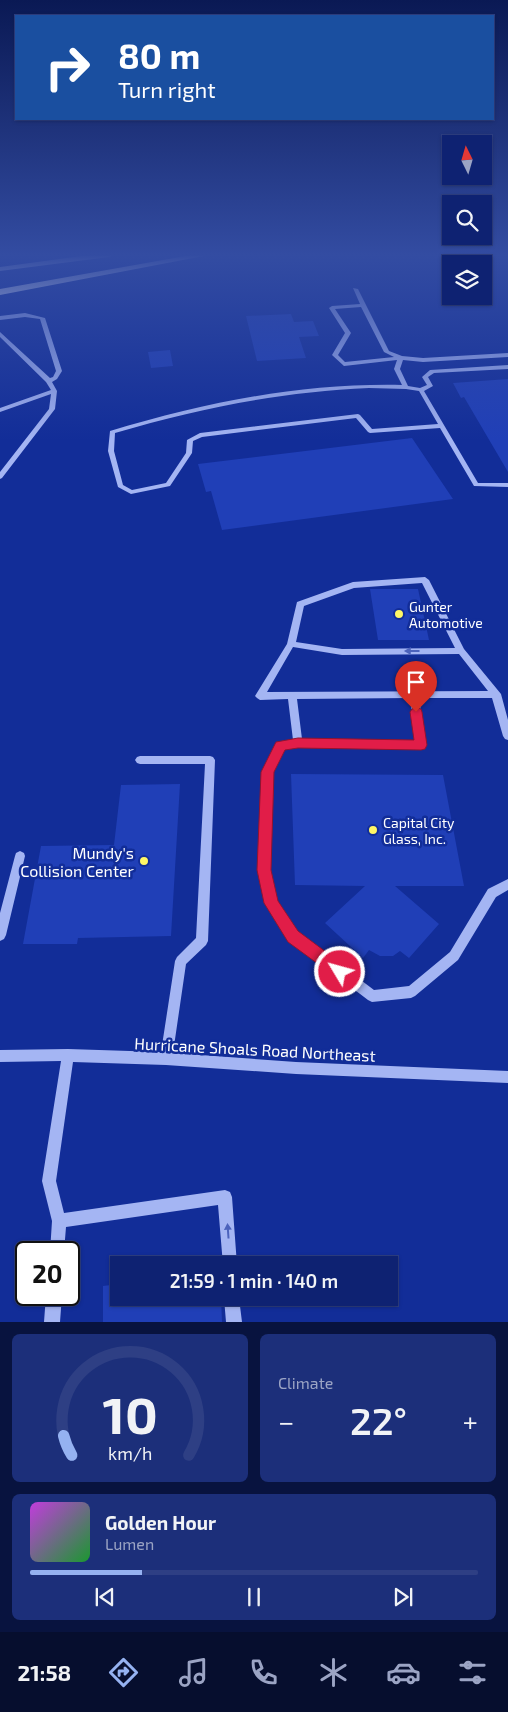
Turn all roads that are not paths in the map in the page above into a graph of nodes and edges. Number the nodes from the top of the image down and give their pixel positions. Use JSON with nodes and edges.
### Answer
{"nodes":[{"id":1,"x":35,"y":317,"type":"edge"},
{"id":2,"x":338,"y":317,"type":"edge"},
{"id":3,"x":370,"y":317,"type":"edge"},
{"id":4,"x":0,"y":334,"type":"edge"},
{"id":5,"x":507,"y":355,"type":"edge"},
{"id":6,"x":401,"y":358,"type":"junction"},
{"id":7,"x":508,"y":367,"type":"edge"},
{"id":8,"x":49,"y":381,"type":"junction"},
{"id":9,"x":406,"y":387,"type":"junction"},
{"id":10,"x":421,"y":390,"type":"junction"},
{"id":11,"x":54,"y":391,"type":"junction"},
{"id":12,"x":0,"y":410,"type":"edge"},
{"id":13,"x":440,"y":426,"type":"junction"},
{"id":14,"x":1,"y":475,"type":"edge"},
{"id":15,"x":508,"y":484,"type":"edge"},
{"id":16,"x":291,"y":644,"type":"junction"},
{"id":17,"x":461,"y":651,"type":"junction"},
{"id":18,"x":496,"y":694,"type":"junction"},
{"id":19,"x":414,"y":696,"type":"junction"},
{"id":20,"x":292,"y":697,"type":"junction"},
{"id":21,"x":508,"y":736,"type":"edge"},
{"id":22,"x":298,"y":743,"type":"junction"},
{"id":23,"x":140,"y":760,"type":"dead end"},
{"id":24,"x":20,"y":856,"type":"dead end"},
{"id":25,"x":508,"y":884,"type":"edge"},
{"id":26,"x":0,"y":935,"type":"edge"},
{"id":27,"x":68,"y":1055,"type":"junction"},
{"id":28,"x":0,"y":1056,"type":"edge"},
{"id":29,"x":166,"y":1059,"type":"junction"},
{"id":30,"x":508,"y":1077,"type":"edge"},
{"id":31,"x":59,"y":1221,"type":"junction"},
{"id":32,"x":58,"y":1241,"type":"edge"},
{"id":33,"x":229,"y":1256,"type":"edge"},
{"id":34,"x":53,"y":1306,"type":"edge"},
{"id":35,"x":233,"y":1306,"type":"edge"},
{"id":36,"x":52,"y":1322,"type":"edge"},
{"id":37,"x":234,"y":1322,"type":"edge"}],
"edges":[{"from":1,"to":8,"type":"street"},
{"from":2,"to":6,"type":"street"},
{"from":3,"to":6,"type":"street"},
{"from":4,"to":8,"type":"street"},
{"from":5,"to":6,"type":"street"},
{"from":6,"to":9,"type":"street"},
{"from":7,"to":10,"type":"street"},
{"from":8,"to":11,"type":"street"},
{"from":9,"to":10,"type":"street"},
{"from":9,"to":13,"type":"street"},
{"from":10,"to":13,"type":"street"},
{"from":11,"to":12,"type":"street"},
{"from":11,"to":14,"type":"street"},
{"from":13,"to":15,"type":"street"},
{"from":17,"to":16,"type":"street","one_way":true},
{"from":16,"to":17,"type":"street"},
{"from":16,"to":20,"type":"street"},
{"from":17,"to":18,"type":"street"},
{"from":18,"to":19,"type":"street"},
{"from":18,"to":21,"type":"street"},
{"from":19,"to":20,"type":"street"},
{"from":19,"to":22,"type":"street"},
{"from":20,"to":22,"type":"street"},
{"from":22,"to":25,"type":"street"},
{"from":23,"to":29,"type":"street"},
{"from":24,"to":26,"type":"street"},
{"from":27,"to":28,"type":"street","name":"Hurricane Shoals Road Northeast"},
{"from":27,"to":29,"type":"street","name":"Hurricane Shoals Road Northeast"},
{"from":27,"to":31,"type":"street"},
{"from":29,"to":30,"type":"street","name":"Hurricane Shoals Road Northeast"},
{"from":31,"to":32,"type":"street"},
{"from":33,"to":31,"type":"street","one_way":true},
{"from":34,"to":36,"type":"street"},
{"from":35,"to":37,"type":"street"}]}
